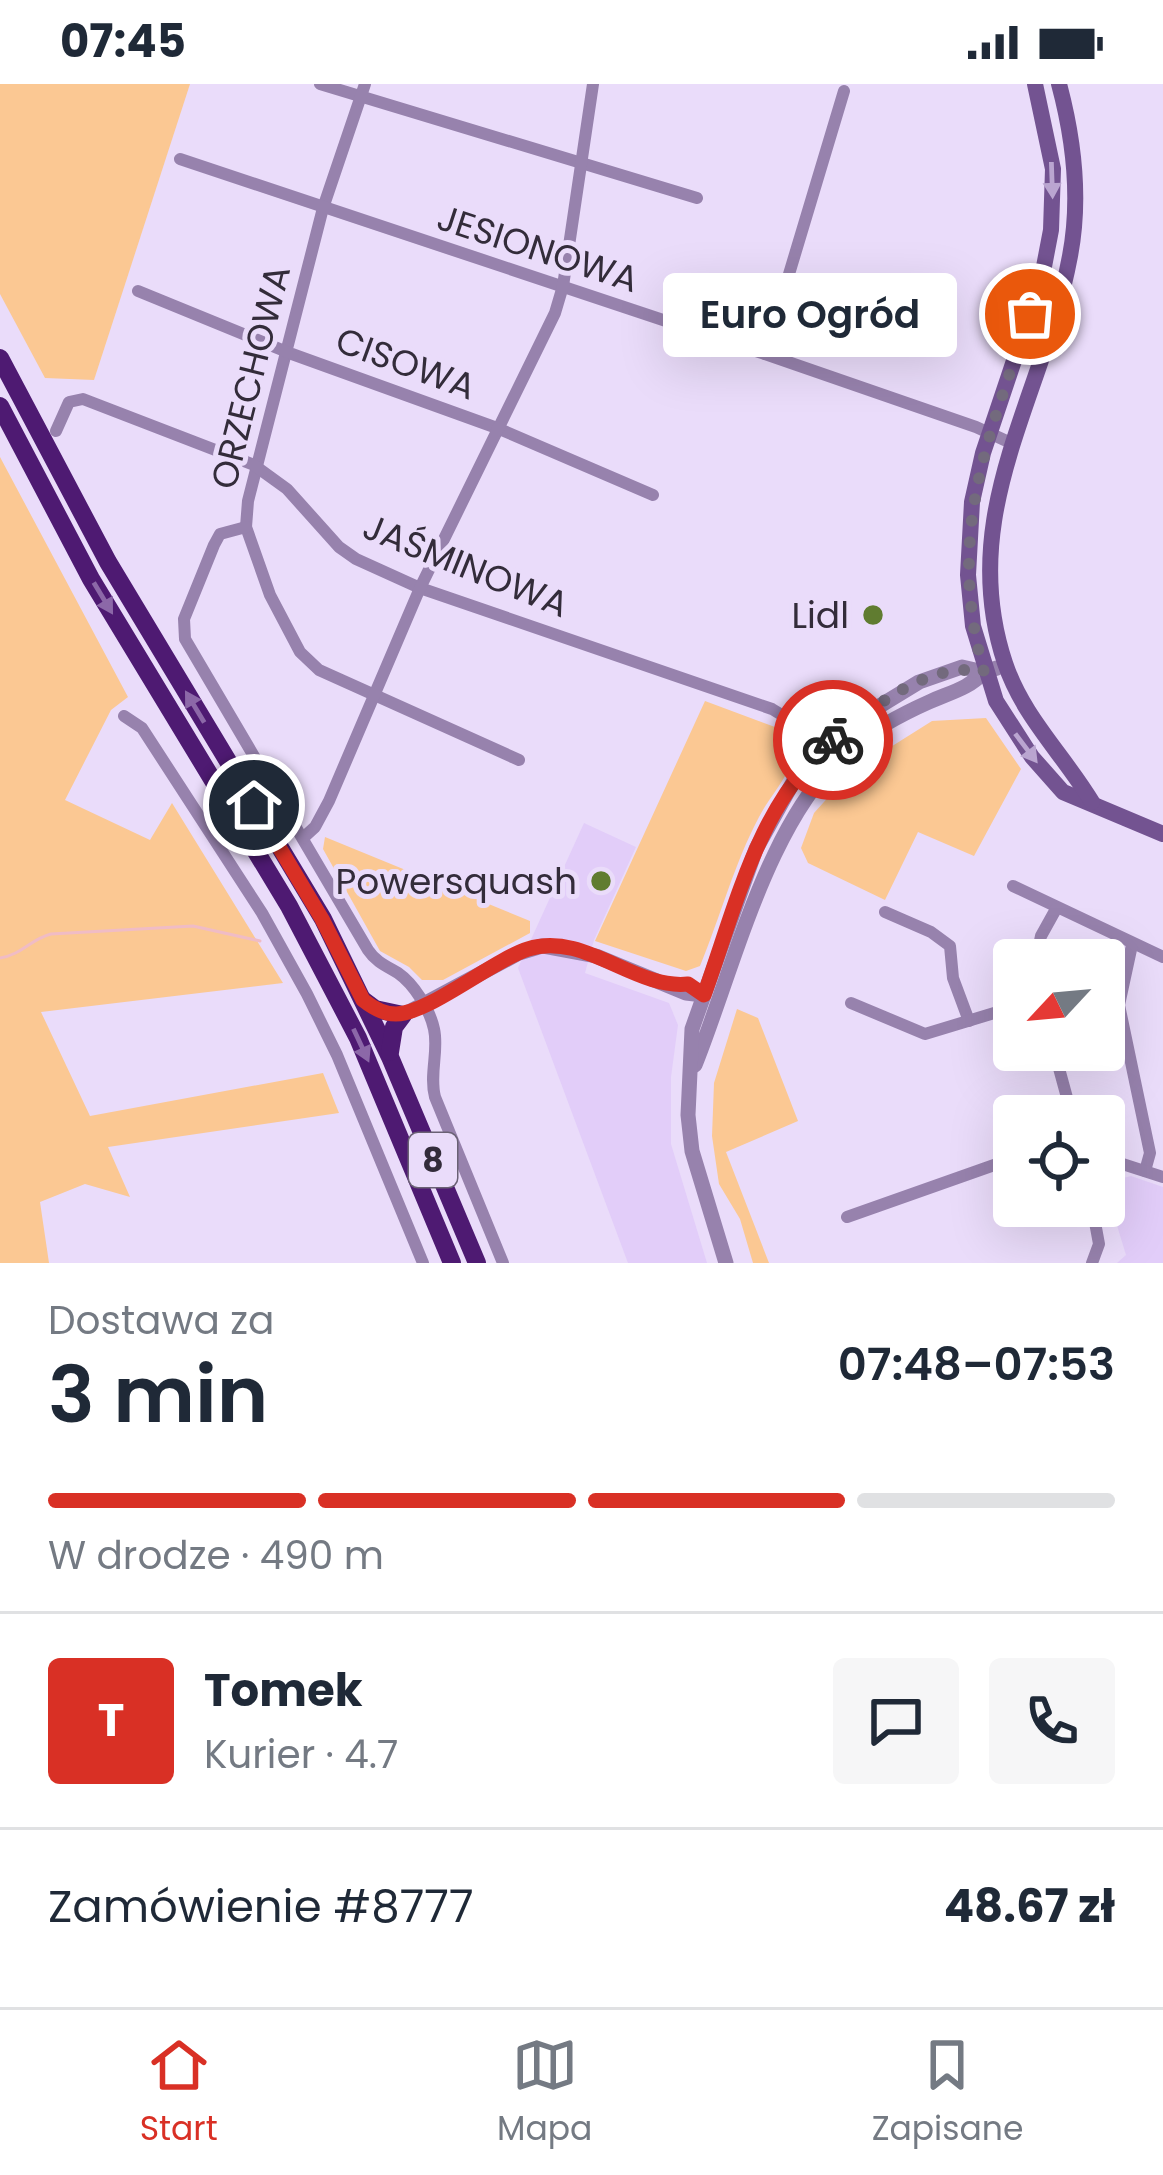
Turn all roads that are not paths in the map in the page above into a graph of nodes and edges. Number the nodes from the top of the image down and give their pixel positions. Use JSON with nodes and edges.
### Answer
{"nodes":[{"id":1,"x":320,"y":84,"type":"edge"},
{"id":2,"x":593,"y":84,"type":"edge"},
{"id":3,"x":1035,"y":84,"type":"edge"},
{"id":4,"x":1059,"y":84,"type":"edge"},
{"id":5,"x":363,"y":90,"type":"edge"},
{"id":6,"x":844,"y":91,"type":"dead end"},
{"id":7,"x":180,"y":159,"type":"dead end"},
{"id":8,"x":583,"y":162,"type":"junction"},
{"id":9,"x":698,"y":198,"type":"dead end"},
{"id":10,"x":323,"y":208,"type":"junction"},
{"id":11,"x":1051,"y":230,"type":"junction"},
{"id":12,"x":1073,"y":230,"type":"junction"},
{"id":13,"x":563,"y":286,"type":"junction"},
{"id":14,"x":138,"y":291,"type":"dead end"},
{"id":15,"x":285,"y":351,"type":"junction"},
{"id":16,"x":765,"y":354,"type":"junction"},
{"id":17,"x":0,"y":358,"type":"edge"},
{"id":18,"x":0,"y":406,"type":"edge"},
{"id":19,"x":497,"y":428,"type":"junction"},
{"id":20,"x":56,"y":431,"type":"dead end"},
{"id":21,"x":990,"y":433,"type":"junction"},
{"id":22,"x":1011,"y":443,"type":"junction"},
{"id":23,"x":254,"y":466,"type":"junction"},
{"id":24,"x":653,"y":495,"type":"dead end"},
{"id":25,"x":246,"y":527,"type":"junction"},
{"id":26,"x":420,"y":588,"type":"junction"},
{"id":27,"x":992,"y":604,"type":"junction"},
{"id":28,"x":970,"y":608,"type":"junction"},
{"id":29,"x":1006,"y":666,"type":"junction"},
{"id":30,"x":984,"y":672,"type":"junction"},
{"id":31,"x":376,"y":696,"type":"junction"},
{"id":32,"x":124,"y":716,"type":"dead end"},
{"id":33,"x":860,"y":718,"type":"junction"},
{"id":34,"x":870,"y":734,"type":"junction"},
{"id":35,"x":822,"y":750,"type":"junction"},
{"id":36,"x":519,"y":760,"type":"dead end"},
{"id":37,"x":262,"y":771,"type":"junction"},
{"id":38,"x":1092,"y":802,"type":"junction"},
{"id":39,"x":1163,"y":834,"type":"edge"},
{"id":40,"x":303,"y":838,"type":"junction"},
{"id":41,"x":278,"y":843,"type":"junction"},
{"id":42,"x":1013,"y":886,"type":"dead end"},
{"id":43,"x":1056,"y":909,"type":"junction"},
{"id":44,"x":885,"y":912,"type":"dead end"},
{"id":45,"x":1040,"y":939,"type":"edge"},
{"id":46,"x":1132,"y":945,"type":"junction"},
{"id":47,"x":1163,"y":957,"type":"edge"},
{"id":48,"x":711,"y":999,"type":"junction"},
{"id":49,"x":363,"y":1000,"type":"junction"},
{"id":50,"x":851,"y":1003,"type":"dead end"},
{"id":51,"x":422,"y":1004,"type":"junction"},
{"id":52,"x":993,"y":1014,"type":"edge"},
{"id":53,"x":403,"y":1015,"type":"junction"},
{"id":54,"x":969,"y":1022,"type":"junction"},
{"id":55,"x":390,"y":1057,"type":"junction"},
{"id":56,"x":993,"y":1165,"type":"edge"},
{"id":57,"x":1125,"y":1165,"type":"edge"},
{"id":58,"x":1145,"y":1172,"type":"junction"},
{"id":59,"x":1163,"y":1177,"type":"edge"},
{"id":60,"x":847,"y":1217,"type":"dead end"},
{"id":61,"x":1096,"y":1227,"type":"edge"},
{"id":62,"x":422,"y":1263,"type":"edge"},
{"id":63,"x":452,"y":1263,"type":"edge"},
{"id":64,"x":477,"y":1263,"type":"edge"},
{"id":65,"x":503,"y":1263,"type":"edge"},
{"id":66,"x":726,"y":1263,"type":"edge"},
{"id":67,"x":1092,"y":1263,"type":"edge"}],
"edges":[{"from":1,"to":5,"type":"street"},
{"from":2,"to":8,"type":"street"},
{"from":3,"to":11,"type":"main road","one_way":true},
{"from":4,"to":12,"type":"main road"},
{"from":5,"to":8,"type":"street"},
{"from":5,"to":10,"type":"street","name":"ORZECHOWA"},
{"from":6,"to":16,"type":"street"},
{"from":7,"to":10,"type":"street","name":"JESIONOWA"},
{"from":8,"to":9,"type":"street"},
{"from":8,"to":13,"type":"street"},
{"from":10,"to":13,"type":"street","name":"JESIONOWA"},
{"from":10,"to":15,"type":"street","name":"ORZECHOWA"},
{"from":11,"to":12,"type":"main road"},
{"from":11,"to":21,"type":"main road"},
{"from":12,"to":22,"type":"main road"},
{"from":13,"to":16,"type":"street","name":"JESIONOWA"},
{"from":13,"to":19,"type":"street"},
{"from":14,"to":15,"type":"street","name":"CISOWA"},
{"from":15,"to":19,"type":"street","name":"CISOWA"},
{"from":15,"to":23,"type":"street","name":"ORZECHOWA"},
{"from":16,"to":21,"type":"street","name":"JESIONOWA"},
{"from":41,"to":17,"type":"highway","number":"8","one_way":true},
{"from":18,"to":63,"type":"highway","number":"8","one_way":true},
{"from":19,"to":24,"type":"street","name":"CISOWA"},
{"from":19,"to":26,"type":"street"},
{"from":20,"to":23,"type":"street","name":"JAŚMINOWA"},
{"from":21,"to":22,"type":"street","name":"JESIONOWA"},
{"from":21,"to":28,"type":"main road"},
{"from":22,"to":27,"type":"main road"},
{"from":23,"to":25,"type":"street","name":"ORZECHOWA"},
{"from":23,"to":26,"type":"street","name":"JAŚMINOWA"},
{"from":25,"to":31,"type":"street","name":"ORZECHOWA"},
{"from":25,"to":37,"type":"street"},
{"from":26,"to":31,"type":"street"},
{"from":26,"to":35,"type":"street","name":"JAŚMINOWA"},
{"from":27,"to":28,"type":"main road"},
{"from":27,"to":29,"type":"main road"},
{"from":28,"to":30,"type":"main road"},
{"from":29,"to":30,"type":"street"},
{"from":29,"to":38,"type":"main road"},
{"from":30,"to":33,"type":"street"},
{"from":30,"to":34,"type":"street"},
{"from":30,"to":38,"type":"main road","one_way":true},
{"from":31,"to":36,"type":"street","name":"ORZECHOWA"},
{"from":31,"to":40,"type":"street"},
{"from":32,"to":62,"type":"street"},
{"from":33,"to":34,"type":"street"},
{"from":33,"to":35,"type":"street"},
{"from":34,"to":48,"type":"street"},
{"from":35,"to":48,"type":"street"},
{"from":37,"to":40,"type":"street"},
{"from":37,"to":41,"type":"highway"},
{"from":38,"to":39,"type":"main road"},
{"from":40,"to":51,"type":"street"},
{"from":41,"to":49,"type":"highway","number":"8"},
{"from":42,"to":43,"type":"street"},
{"from":43,"to":45,"type":"street"},
{"from":43,"to":46,"type":"street"},
{"from":44,"to":54,"type":"street"},
{"from":46,"to":47,"type":"street"},
{"from":46,"to":58,"type":"street"},
{"from":48,"to":51,"type":"street"},
{"from":48,"to":66,"type":"street"},
{"from":49,"to":53,"type":"highway"},
{"from":49,"to":55,"type":"highway","number":"8"},
{"from":50,"to":54,"type":"street"},
{"from":51,"to":53,"type":"street"},
{"from":51,"to":65,"type":"street"},
{"from":52,"to":54,"type":"street"},
{"from":53,"to":55,"type":"highway"},
{"from":55,"to":64,"type":"highway","number":"8"},
{"from":56,"to":60,"type":"street"},
{"from":57,"to":58,"type":"street"},
{"from":58,"to":59,"type":"street"},
{"from":61,"to":67,"type":"street"}]}
